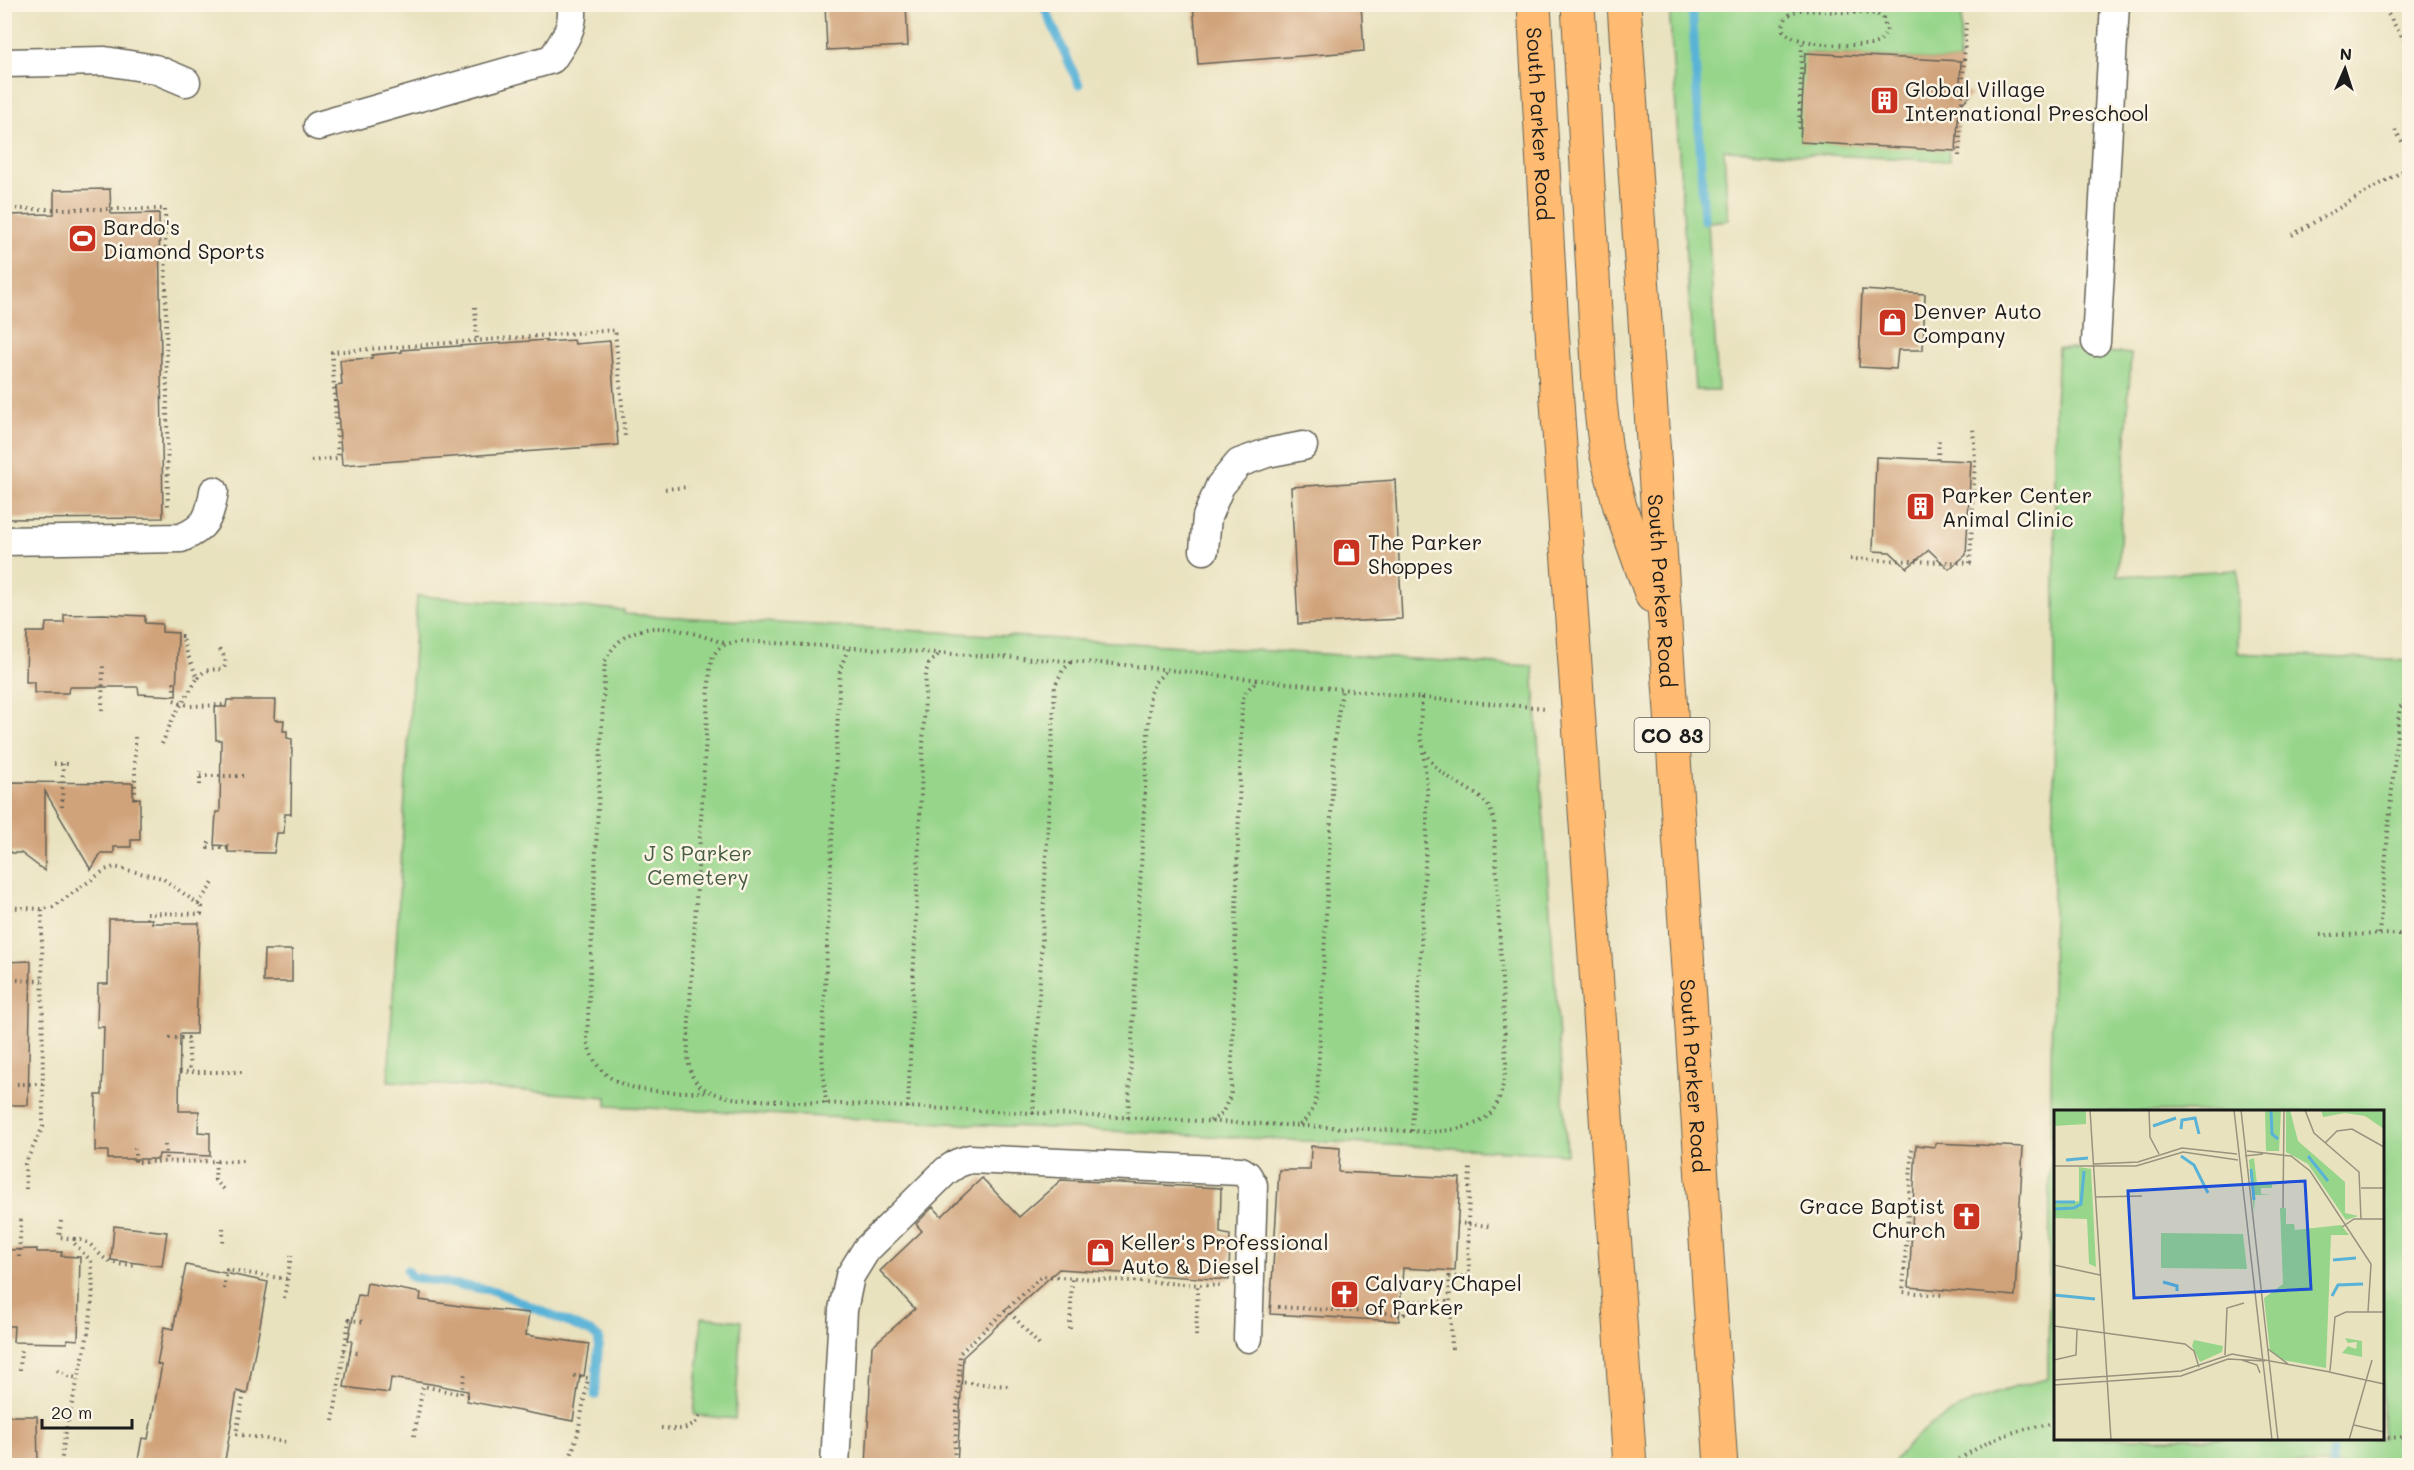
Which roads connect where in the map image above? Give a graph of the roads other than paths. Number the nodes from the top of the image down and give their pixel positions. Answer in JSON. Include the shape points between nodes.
{"nodes":[{"id":1,"x":571,"y":4,"type":"edge"},
{"id":2,"x":1534,"y":4,"type":"edge"},
{"id":3,"x":1578,"y":4,"type":"edge"},
{"id":4,"x":1624,"y":4,"type":"edge"},
{"id":5,"x":2115,"y":4,"type":"edge"},
{"id":6,"x":4,"y":63,"type":"edge"},
{"id":7,"x":186,"y":82,"type":"dead end"},
{"id":8,"x":318,"y":126,"type":"dead end"},
{"id":9,"x":2096,"y":342,"type":"dead end"},
{"id":10,"x":1304,"y":446,"type":"dead end"},
{"id":11,"x":214,"y":491,"type":"dead end"},
{"id":12,"x":4,"y":541,"type":"edge"},
{"id":13,"x":1204,"y":550,"type":"dead end"},
{"id":14,"x":1666,"y":634,"type":"junction"},
{"id":15,"x":1248,"y":1338,"type":"dead end"},
{"id":16,"x":835,"y":1466,"type":"edge"},
{"id":17,"x":1630,"y":1466,"type":"edge"},
{"id":18,"x":1720,"y":1466,"type":"edge"}],
"edges":[{"from":1,"to":8,"type":"street","via":[[570,28],[552,59]]},
{"from":2,"to":17,"type":"highway","name":"South Parker Road"},
{"from":3,"to":14,"type":"highway","via":[[1606,452],[1620,507]]},
{"from":4,"to":14,"type":"highway","name":"South Parker Road","number":"CO 83"},
{"from":5,"to":9,"type":"street"},
{"from":6,"to":7,"type":"street","via":[[105,61],[155,69]]},
{"from":10,"to":13,"type":"street","via":[[1239,463],[1220,486],[1211,507]]},
{"from":11,"to":12,"type":"street","via":[[211,512],[204,524],[181,538]]},
{"from":14,"to":18,"type":"highway","name":"South Parker Road","number":"CO 83"},
{"from":15,"to":16,"type":"street","via":[[1253,1185],[1241,1171],[970,1159],[946,1171],[866,1250],[850,1276],[843,1310]]}]}
